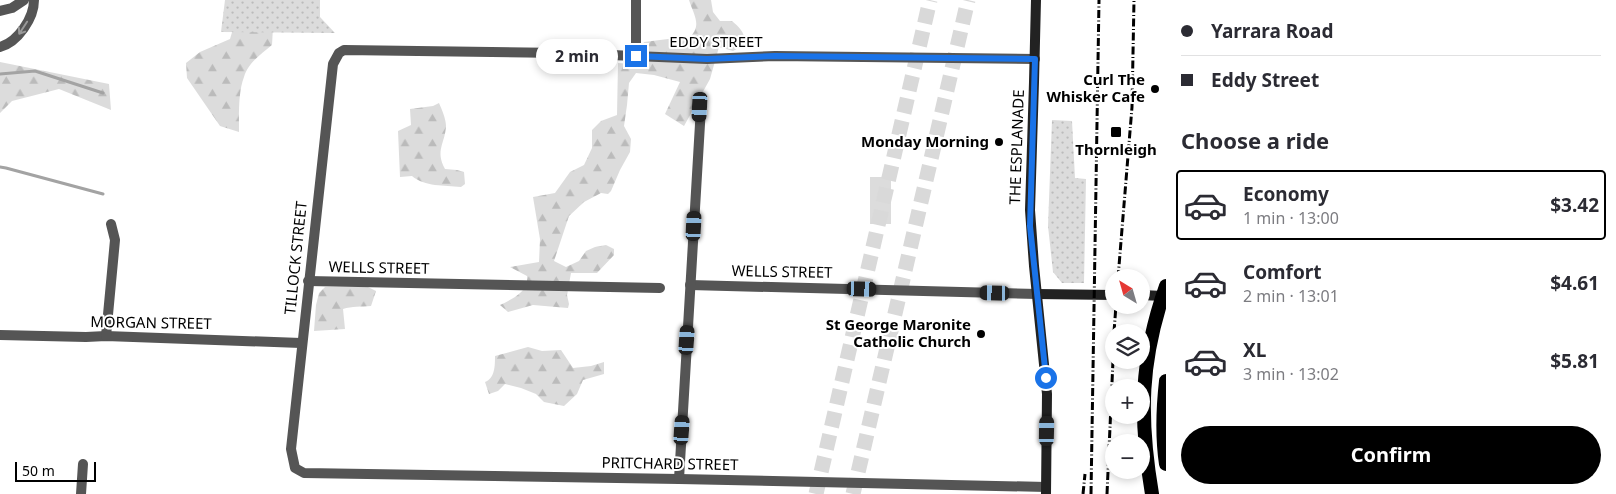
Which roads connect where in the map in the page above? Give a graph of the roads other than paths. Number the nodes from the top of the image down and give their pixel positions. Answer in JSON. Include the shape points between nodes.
{"nodes":[{"id":1,"x":24,"y":0,"type":"edge"},
{"id":2,"x":34,"y":0,"type":"edge"},
{"id":3,"x":636,"y":0,"type":"edge"},
{"id":4,"x":1036,"y":0,"type":"edge"},
{"id":5,"x":0,"y":11,"type":"edge"},
{"id":6,"x":0,"y":47,"type":"edge"},
{"id":7,"x":339,"y":53,"type":"joint"},
{"id":8,"x":636,"y":56,"type":"junction"},
{"id":9,"x":1035,"y":59,"type":"junction"},
{"id":10,"x":700,"y":107,"type":"dead end"},
{"id":11,"x":111,"y":224,"type":"dead end"},
{"id":12,"x":308,"y":281,"type":"junction"},
{"id":13,"x":690,"y":285,"type":"junction"},
{"id":14,"x":660,"y":288,"type":"dead end"},
{"id":15,"x":1165,"y":292,"type":"edge"},
{"id":16,"x":1036,"y":294,"type":"junction"},
{"id":17,"x":1150,"y":294,"type":"edge"},
{"id":18,"x":1105,"y":295,"type":"edge"},
{"id":19,"x":0,"y":335,"type":"edge"},
{"id":20,"x":106,"y":336,"type":"junction"},
{"id":21,"x":302,"y":343,"type":"junction"},
{"id":22,"x":1166,"y":381,"type":"edge"},
{"id":23,"x":83,"y":464,"type":"dead end"},
{"id":24,"x":1166,"y":464,"type":"edge"},
{"id":25,"x":295,"y":468,"type":"joint"},
{"id":26,"x":679,"y":479,"type":"junction"},
{"id":27,"x":1046,"y":491,"type":"edge"},
{"id":28,"x":81,"y":494,"type":"edge"},
{"id":29,"x":1152,"y":494,"type":"edge"}],
"edges":[{"from":1,"to":5,"type":"street"},
{"from":2,"to":6,"type":"street","one_way":true,"via":[[32,12],[17,37]]},
{"from":3,"to":8,"type":"street"},
{"from":4,"to":9,"type":"main road","name":"THE ESPLANADE"},
{"from":7,"to":8,"type":"street","name":"EDDY STREET","via":[[354,50]]},
{"from":7,"to":12,"type":"street","name":"TILLOCK STREET","via":[[333,64]]},
{"from":8,"to":9,"type":"street","name":"EDDY STREET"},
{"from":9,"to":16,"type":"main road","name":"THE ESPLANADE","via":[[1030,210]]},
{"from":10,"to":13,"type":"street"},
{"from":11,"to":20,"type":"street","via":[[115,240]]},
{"from":12,"to":14,"type":"street","name":"WELLS STREET"},
{"from":12,"to":21,"type":"street","name":"TILLOCK STREET"},
{"from":13,"to":16,"type":"street","name":"WELLS STREET"},
{"from":13,"to":26,"type":"street"},
{"from":15,"to":17,"type":"main road"},
{"from":15,"to":29,"type":"highway","via":[[1147,354],[1143,398],[1146,461]]},
{"from":16,"to":18,"type":"main road","name":"WELLS STREET"},
{"from":16,"to":27,"type":"main road","name":"THE ESPLANADE","via":[[1047,394]]},
{"from":19,"to":20,"type":"street","name":"MORGAN STREET"},
{"from":20,"to":21,"type":"street","name":"MORGAN STREET"},
{"from":21,"to":25,"type":"street","name":"TILLOCK STREET","via":[[291,449]]},
{"from":22,"to":24,"type":"highway","via":[[1163,425]]},
{"from":23,"to":28,"type":"street"},
{"from":25,"to":26,"type":"street","name":"PRITCHARD STREET","via":[[304,473]]},
{"from":26,"to":27,"type":"street","name":"PRITCHARD STREET"}]}
